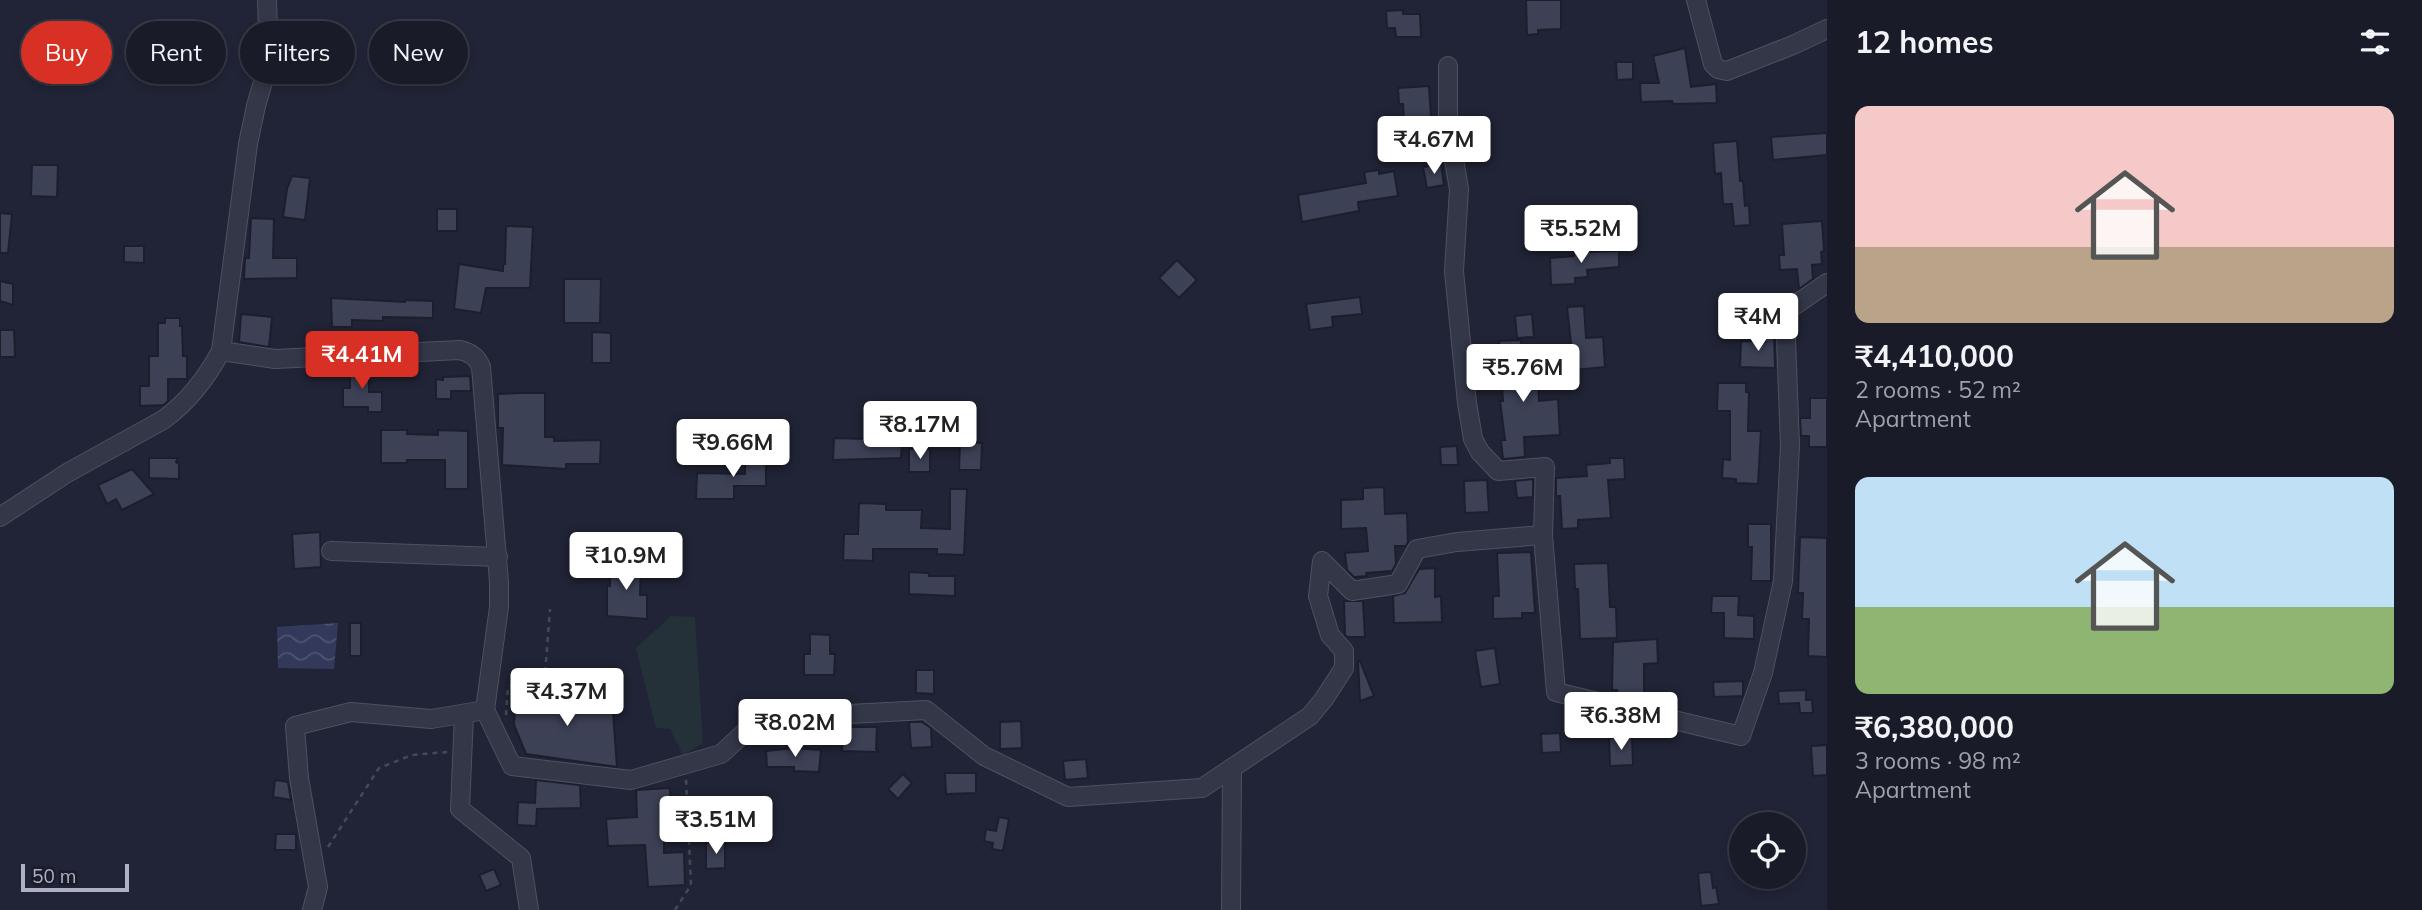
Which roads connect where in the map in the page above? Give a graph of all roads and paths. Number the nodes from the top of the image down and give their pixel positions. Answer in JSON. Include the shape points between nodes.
{"nodes":[{"id":1,"x":267,"y":0,"type":"edge"},
{"id":2,"x":1696,"y":0,"type":"edge"},
{"id":3,"x":1827,"y":29,"type":"edge"},
{"id":4,"x":1448,"y":66,"type":"dead end"},
{"id":5,"x":1827,"y":284,"type":"edge"},
{"id":6,"x":221,"y":351,"type":"junction"},
{"id":7,"x":0,"y":517,"type":"edge"},
{"id":8,"x":1543,"y":535,"type":"junction"},
{"id":9,"x":331,"y":551,"type":"dead end"},
{"id":10,"x":498,"y":557,"type":"junction"},
{"id":11,"x":485,"y":710,"type":"junction"},
{"id":12,"x":464,"y":713,"type":"junction"},
{"id":13,"x":685,"y":765,"type":"junction"},
{"id":14,"x":1232,"y":768,"type":"junction"},
{"id":15,"x":312,"y":910,"type":"edge"},
{"id":16,"x":529,"y":910,"type":"edge"},
{"id":17,"x":675,"y":910,"type":"edge"},
{"id":18,"x":1231,"y":910,"type":"edge"}],
"edges":[{"from":1,"to":6,"type":"street","via":[[269,61],[248,144]]},
{"from":2,"to":3,"type":"street","via":[[1713,64],[1727,71]]},
{"from":4,"to":8,"type":"street","via":[[1448,125],[1459,189],[1454,271],[1473,439],[1499,471],[1545,467]]},
{"from":5,"to":8,"type":"street","via":[[1785,312],[1790,446],[1783,581],[1763,673],[1741,736],[1556,692]]},
{"from":6,"to":7,"type":"street","via":[[208,375],[163,421],[67,473]]},
{"from":6,"to":10,"type":"street","via":[[275,359],[469,352],[478,359],[483,376]]},
{"from":8,"to":14,"type":"street","via":[[1417,549],[1398,584],[1352,591],[1322,561],[1318,596],[1330,635],[1344,651],[1344,668],[1310,716]]},
{"from":9,"to":10,"type":"street"},
{"from":10,"to":11,"type":"street","via":[[499,607]]},
{"from":11,"to":12,"type":"street"},
{"from":11,"to":13,"type":"street","via":[[512,766],[631,780]]},
{"from":12,"to":15,"type":"street","via":[[431,719],[351,712],[295,726],[318,887]]},
{"from":12,"to":16,"type":"street","via":[[460,809],[521,858]]},
{"from":13,"to":14,"type":"street","via":[[721,754],[745,732],[809,730],[849,714],[926,710],[984,756],[1068,797],[1202,788]]},
{"from":13,"to":17,"type":"path","via":[[691,885]]},
{"from":14,"to":18,"type":"street"}]}
